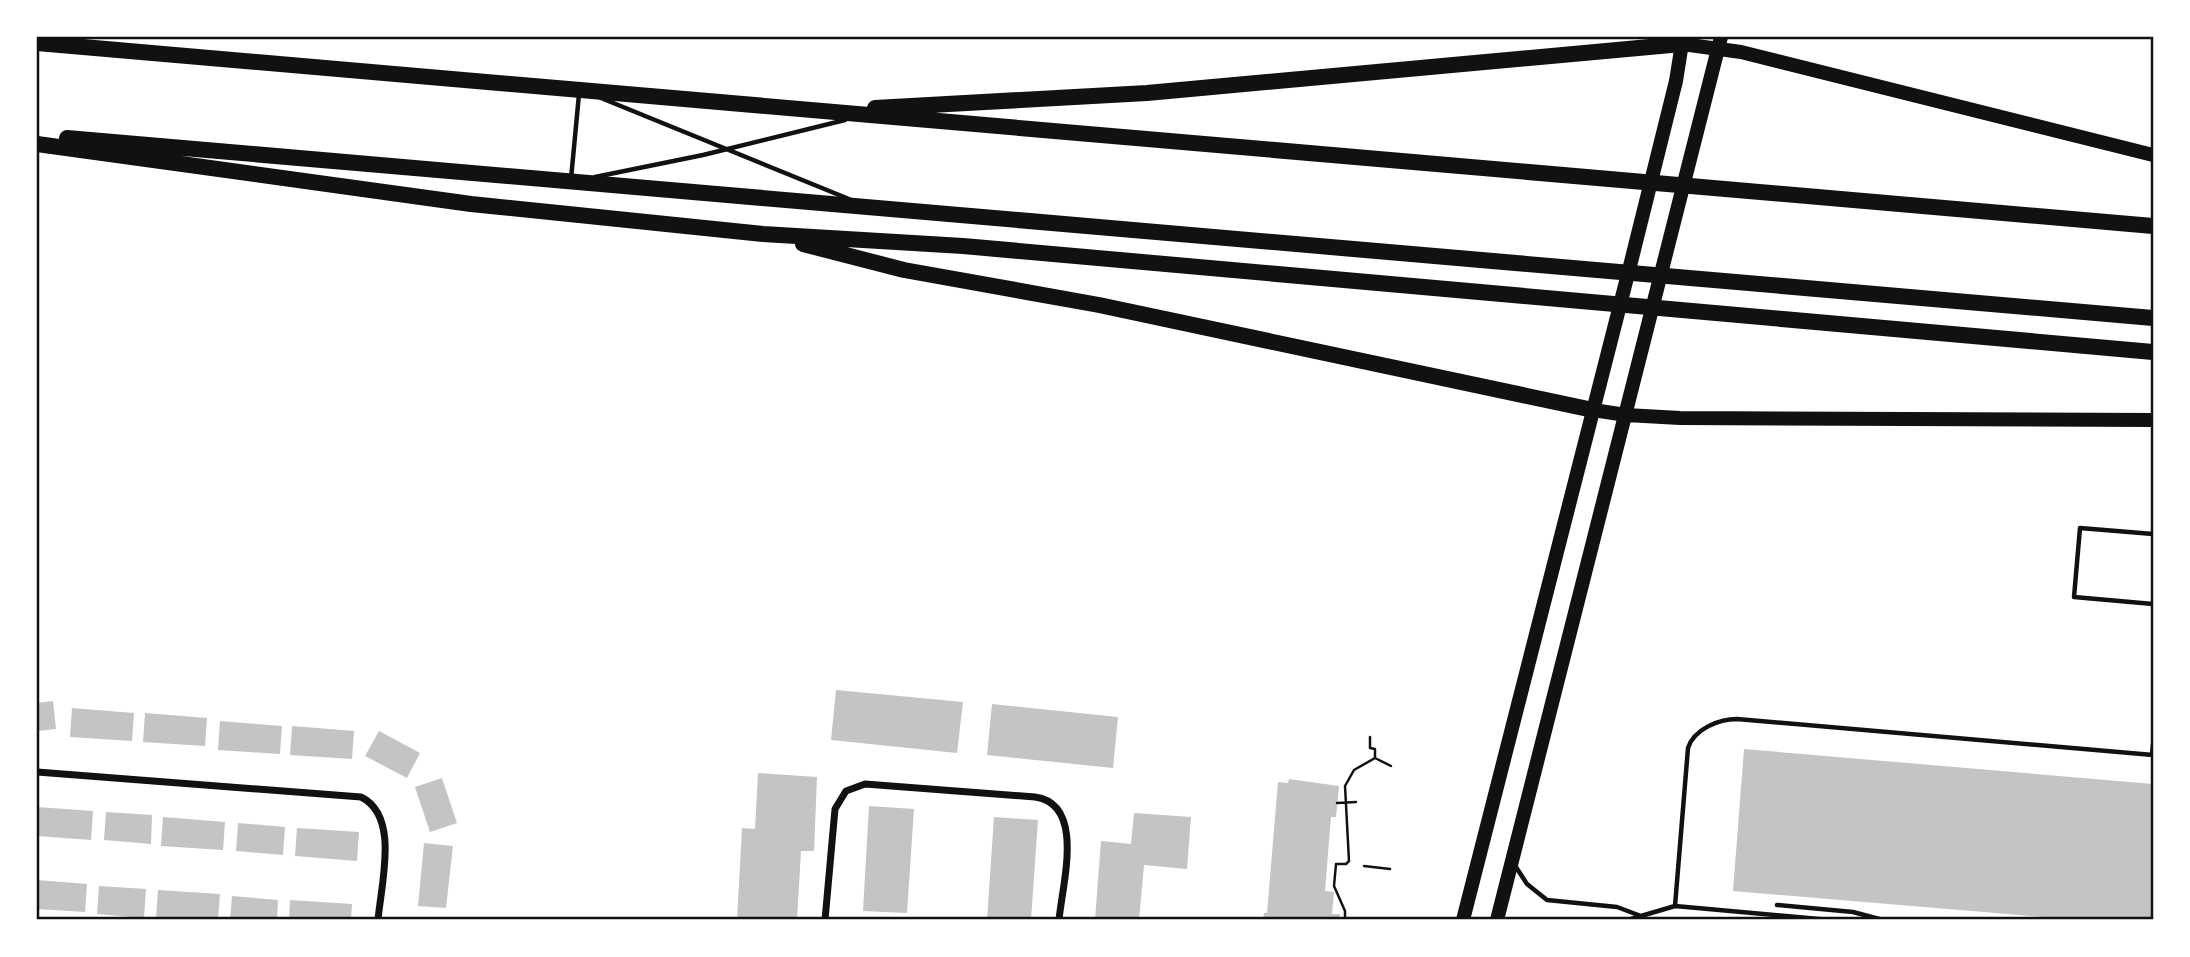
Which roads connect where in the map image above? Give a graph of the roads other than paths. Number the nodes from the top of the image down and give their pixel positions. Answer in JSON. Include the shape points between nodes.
{"nodes":[{"id":1,"x":1683,"y":40,"type":"edge"},
{"id":2,"x":1720,"y":42,"type":"edge"},
{"id":3,"x":37,"y":43,"type":"edge"},
{"id":4,"x":579,"y":90,"type":"junction"},
{"id":5,"x":902,"y":106,"type":"junction"},
{"id":6,"x":814,"y":111,"type":"junction"},
{"id":7,"x":865,"y":115,"type":"junction"},
{"id":8,"x":37,"y":135,"type":"edge"},
{"id":9,"x":37,"y":144,"type":"edge"},
{"id":10,"x":728,"y":149,"type":"junction"},
{"id":11,"x":2153,"y":155,"type":"edge"},
{"id":12,"x":571,"y":181,"type":"junction"},
{"id":13,"x":869,"y":207,"type":"junction"},
{"id":14,"x":2153,"y":226,"type":"edge"},
{"id":15,"x":763,"y":234,"type":"junction"},
{"id":16,"x":2153,"y":318,"type":"edge"},
{"id":17,"x":2153,"y":352,"type":"edge"},
{"id":18,"x":1593,"y":410,"type":"junction"},
{"id":19,"x":1626,"y":415,"type":"junction"},
{"id":20,"x":2153,"y":420,"type":"edge"},
{"id":21,"x":2153,"y":534,"type":"edge"},
{"id":22,"x":2153,"y":604,"type":"edge"},
{"id":23,"x":2153,"y":744,"type":"edge"},
{"id":24,"x":2153,"y":755,"type":"edge"},
{"id":25,"x":37,"y":772,"type":"edge"},
{"id":26,"x":1512,"y":860,"type":"junction"},
{"id":27,"x":1777,"y":905,"type":"dead end"},
{"id":28,"x":1675,"y":906,"type":"junction"},
{"id":29,"x":1641,"y":916,"type":"junction"},
{"id":30,"x":378,"y":920,"type":"edge"},
{"id":31,"x":825,"y":920,"type":"edge"},
{"id":32,"x":1059,"y":920,"type":"edge"},
{"id":33,"x":1463,"y":920,"type":"edge"},
{"id":34,"x":1497,"y":920,"type":"edge"},
{"id":35,"x":1628,"y":920,"type":"edge"},
{"id":36,"x":1829,"y":920,"type":"edge"},
{"id":37,"x":1883,"y":920,"type":"edge"}],
"edges":[{"from":1,"to":2,"type":"main road"},
{"from":1,"to":5,"type":"highway","via":[[1158,93]]},
{"from":1,"to":18,"type":"main road"},
{"from":2,"to":11,"type":"main road"},
{"from":2,"to":19,"type":"main road"},
{"from":3,"to":4,"type":"highway"},
{"from":4,"to":6,"type":"highway"},
{"from":4,"to":10,"type":"lane"},
{"from":4,"to":12,"type":"lane"},
{"from":5,"to":6,"type":"highway"},
{"from":5,"to":7,"type":"lane"},
{"from":6,"to":7,"type":"highway"},
{"from":7,"to":10,"type":"lane"},
{"from":7,"to":14,"type":"highway"},
{"from":8,"to":12,"type":"highway"},
{"from":9,"to":15,"type":"highway","via":[[471,204]]},
{"from":10,"to":12,"type":"lane"},
{"from":10,"to":13,"type":"lane"},
{"from":12,"to":13,"type":"highway"},
{"from":13,"to":16,"type":"highway"},
{"from":15,"to":17,"type":"highway","via":[[963,246]]},
{"from":15,"to":18,"type":"highway","via":[[904,270],[1099,305]]},
{"from":18,"to":19,"type":"main road"},
{"from":18,"to":33,"type":"main road"},
{"from":19,"to":20,"type":"main road"},
{"from":19,"to":26,"type":"main road"},
{"from":21,"to":22,"type":"lane","via":[[2080,528],[2074,597]]},
{"from":23,"to":24,"type":"lane"},
{"from":24,"to":28,"type":"lane","via":[[1737,719],[1719,722],[1697,734],[1688,748]]},
{"from":25,"to":30,"type":"street","via":[[360,797],[371,803],[384,823]]},
{"from":26,"to":29,"type":"lane","via":[[1527,884],[1547,900],[1618,907]]},
{"from":26,"to":34,"type":"main road"},
{"from":27,"to":37,"type":"lane","via":[[1853,912]]},
{"from":28,"to":29,"type":"lane"},
{"from":28,"to":36,"type":"lane"},
{"from":29,"to":35,"type":"lane"},
{"from":31,"to":32,"type":"street","via":[[835,809],[850,788],[870,784],[1051,802],[1062,814],[1067,830]]}]}
